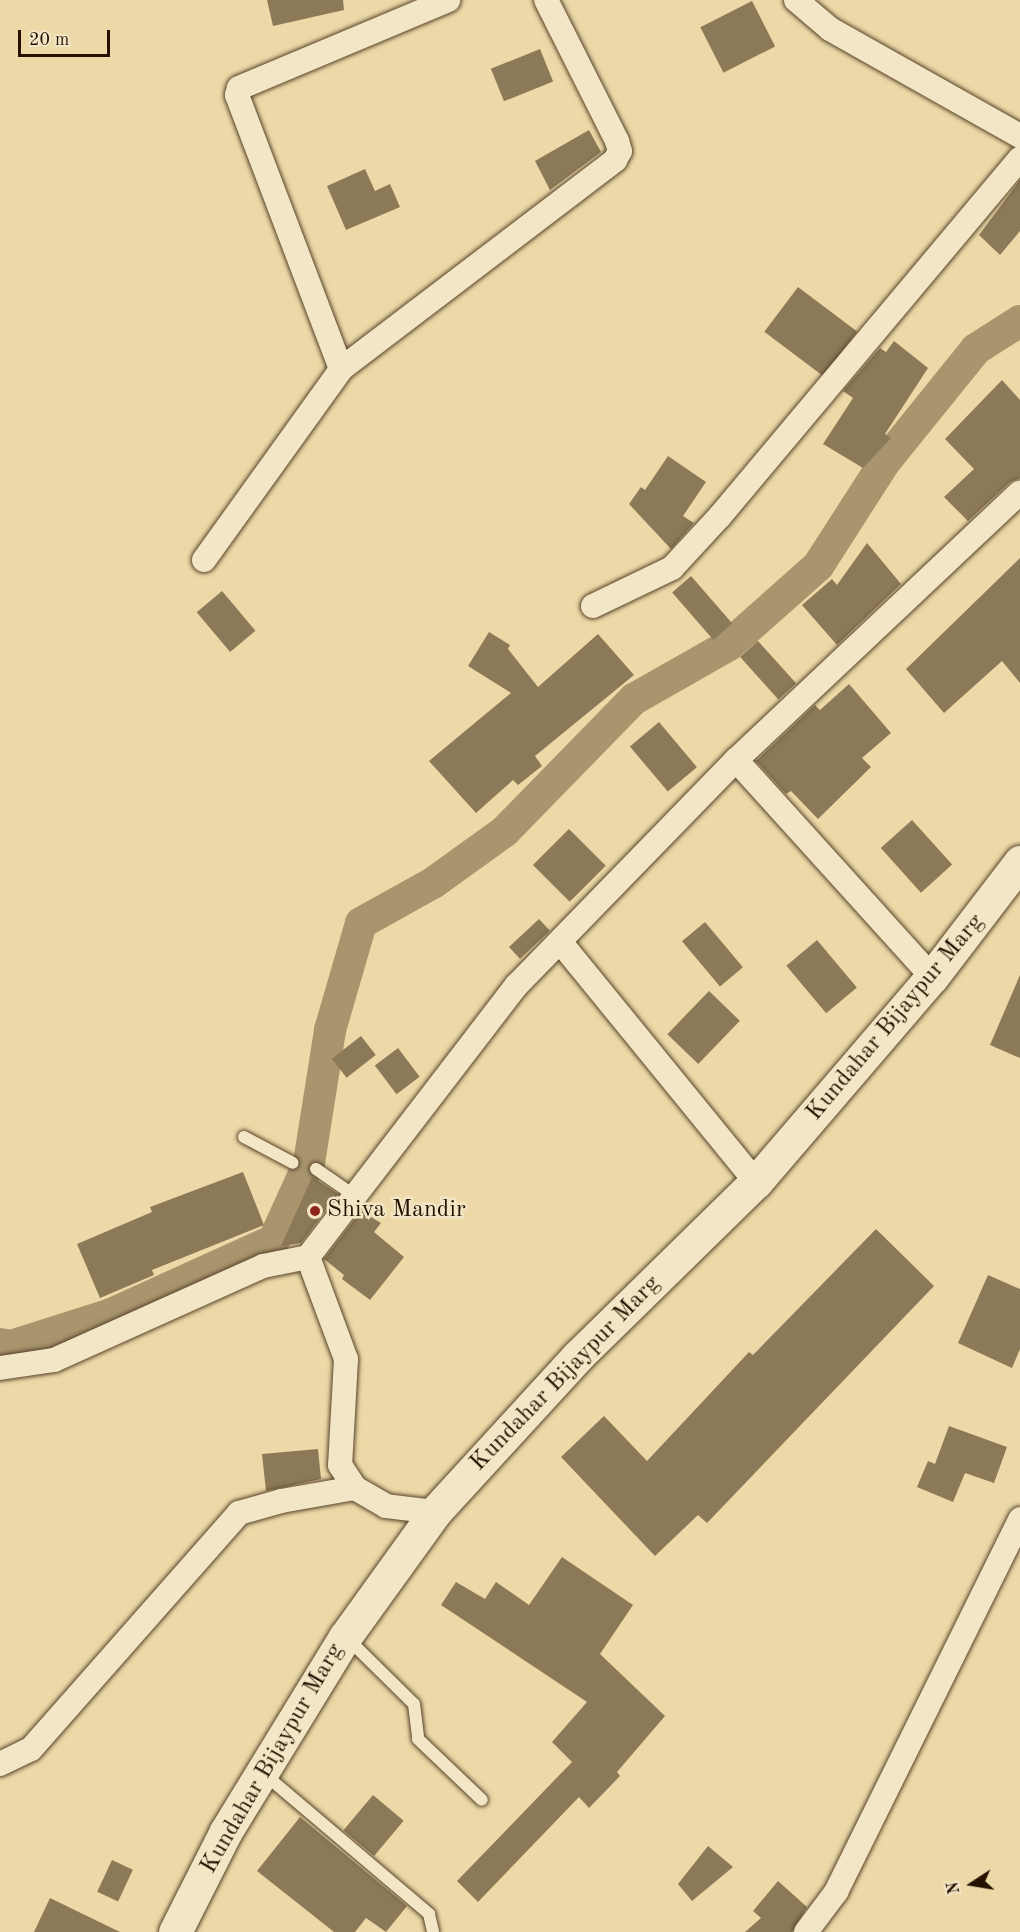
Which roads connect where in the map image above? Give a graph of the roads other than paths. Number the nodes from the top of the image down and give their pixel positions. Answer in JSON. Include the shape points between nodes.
{"nodes":[{"id":1,"x":546,"y":0,"type":"edge"},
{"id":2,"x":796,"y":0,"type":"edge"},
{"id":3,"x":439,"y":2,"type":"edge"},
{"id":4,"x":1020,"y":136,"type":"edge"},
{"id":5,"x":1020,"y":158,"type":"edge"},
{"id":6,"x":341,"y":369,"type":"junction"},
{"id":7,"x":1020,"y":492,"type":"edge"},
{"id":8,"x":204,"y":560,"type":"dead end"},
{"id":9,"x":593,"y":606,"type":"dead end"},
{"id":10,"x":736,"y":760,"type":"junction"},
{"id":11,"x":1020,"y":862,"type":"edge"},
{"id":12,"x":561,"y":943,"type":"junction"},
{"id":13,"x":932,"y":977,"type":"junction"},
{"id":14,"x":244,"y":1137,"type":"dead end"},
{"id":15,"x":293,"y":1163,"type":"dead end"},
{"id":16,"x":316,"y":1169,"type":"dead end"},
{"id":17,"x":756,"y":1182,"type":"junction"},
{"id":18,"x":355,"y":1196,"type":"junction"},
{"id":19,"x":309,"y":1257,"type":"junction"},
{"id":20,"x":0,"y":1368,"type":"edge"},
{"id":21,"x":355,"y":1488,"type":"junction"},
{"id":22,"x":435,"y":1512,"type":"junction"},
{"id":23,"x":1020,"y":1519,"type":"edge"},
{"id":24,"x":345,"y":1636,"type":"junction"},
{"id":25,"x":0,"y":1764,"type":"edge"},
{"id":26,"x":262,"y":1773,"type":"junction"},
{"id":27,"x":482,"y":1800,"type":"dead end"},
{"id":28,"x":175,"y":1932,"type":"edge"},
{"id":29,"x":434,"y":1932,"type":"edge"},
{"id":30,"x":806,"y":1932,"type":"edge"}],
"edges":[{"from":1,"to":6,"type":"street","via":[[620,151],[615,159]]},
{"from":2,"to":4,"type":"street","via":[[830,29]]},
{"from":3,"to":6,"type":"street","via":[[239,88],[237,95]]},
{"from":5,"to":9,"type":"street","via":[[672,568]]},
{"from":6,"to":8,"type":"street"},
{"from":7,"to":10,"type":"street"},
{"from":10,"to":12,"type":"street"},
{"from":10,"to":13,"type":"street"},
{"from":11,"to":13,"type":"main road","name":"Kundahar Bijaypur Marg"},
{"from":12,"to":17,"type":"street"},
{"from":12,"to":18,"type":"street","via":[[517,985]]},
{"from":13,"to":17,"type":"main road","name":"Kundahar Bijaypur Marg"},
{"from":14,"to":15,"type":"lane"},
{"from":16,"to":18,"type":"lane"},
{"from":17,"to":22,"type":"main road","name":"Kundahar Bijaypur Marg","via":[[577,1357]]},
{"from":18,"to":19,"type":"street"},
{"from":19,"to":20,"type":"street","via":[[263,1266],[54,1360]]},
{"from":19,"to":21,"type":"street","via":[[346,1359],[340,1465]]},
{"from":21,"to":22,"type":"street","via":[[386,1506]]},
{"from":21,"to":25,"type":"street","via":[[239,1513],[31,1749]]},
{"from":22,"to":24,"type":"main road","name":"Kundahar Bijaypur Marg"},
{"from":23,"to":30,"type":"street","via":[[836,1892]]},
{"from":24,"to":26,"type":"main road","name":"Kundahar Bijaypur Marg"},
{"from":24,"to":27,"type":"lane","via":[[414,1704],[418,1739]]},
{"from":26,"to":28,"type":"main road","name":"Kundahar Bijaypur Marg","via":[[226,1831]]},
{"from":26,"to":29,"type":"lane","via":[[429,1914]]}]}
